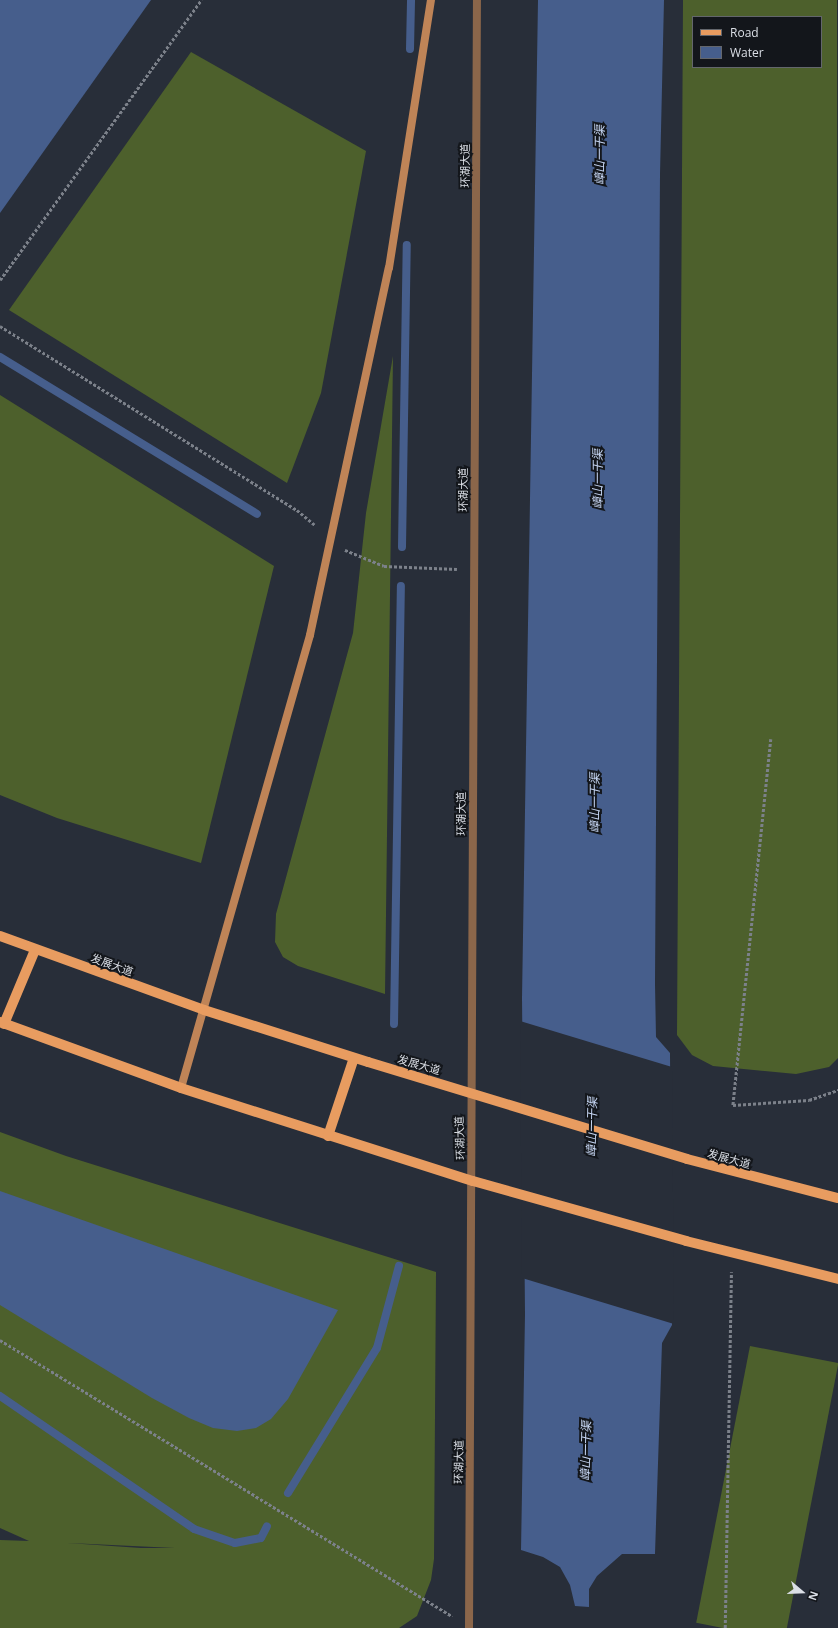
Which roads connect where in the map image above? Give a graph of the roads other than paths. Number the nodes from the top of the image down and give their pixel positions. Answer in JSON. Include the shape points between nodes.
{"nodes":[{"id":1,"x":431,"y":0,"type":"edge"},
{"id":2,"x":477,"y":0,"type":"edge"},
{"id":3,"x":0,"y":936,"type":"edge"},
{"id":4,"x":35,"y":950,"type":"junction"},
{"id":5,"x":204,"y":1010,"type":"junction"},
{"id":6,"x":2,"y":1023,"type":"edge"},
{"id":7,"x":354,"y":1058,"type":"junction"},
{"id":8,"x":181,"y":1088,"type":"junction"},
{"id":9,"x":470,"y":1092,"type":"junction"},
{"id":10,"x":328,"y":1136,"type":"junction"},
{"id":11,"x":473,"y":1181,"type":"junction"},
{"id":12,"x":838,"y":1198,"type":"edge"},
{"id":13,"x":838,"y":1280,"type":"edge"},
{"id":14,"x":469,"y":1627,"type":"edge"}],
"edges":[{"from":1,"to":5,"type":"main road","via":[[389,268],[310,635]]},
{"from":2,"to":9,"type":"street","name":"环湖大道"},
{"from":3,"to":4,"type":"main road","name":"发展大道"},
{"from":4,"to":5,"type":"main road","name":"发展大道"},
{"from":4,"to":6,"type":"main road"},
{"from":5,"to":7,"type":"main road","name":"发展大道"},
{"from":5,"to":8,"type":"main road"},
{"from":6,"to":8,"type":"main road"},
{"from":7,"to":9,"type":"main road","name":"发展大道"},
{"from":7,"to":10,"type":"main road"},
{"from":8,"to":10,"type":"main road"},
{"from":9,"to":11,"type":"street","name":"环湖大道"},
{"from":9,"to":12,"type":"main road","name":"发展大道","via":[[687,1159]]},
{"from":10,"to":11,"type":"main road"},
{"from":11,"to":13,"type":"main road","via":[[686,1241]]},
{"from":11,"to":14,"type":"street","name":"环湖大道"}]}
